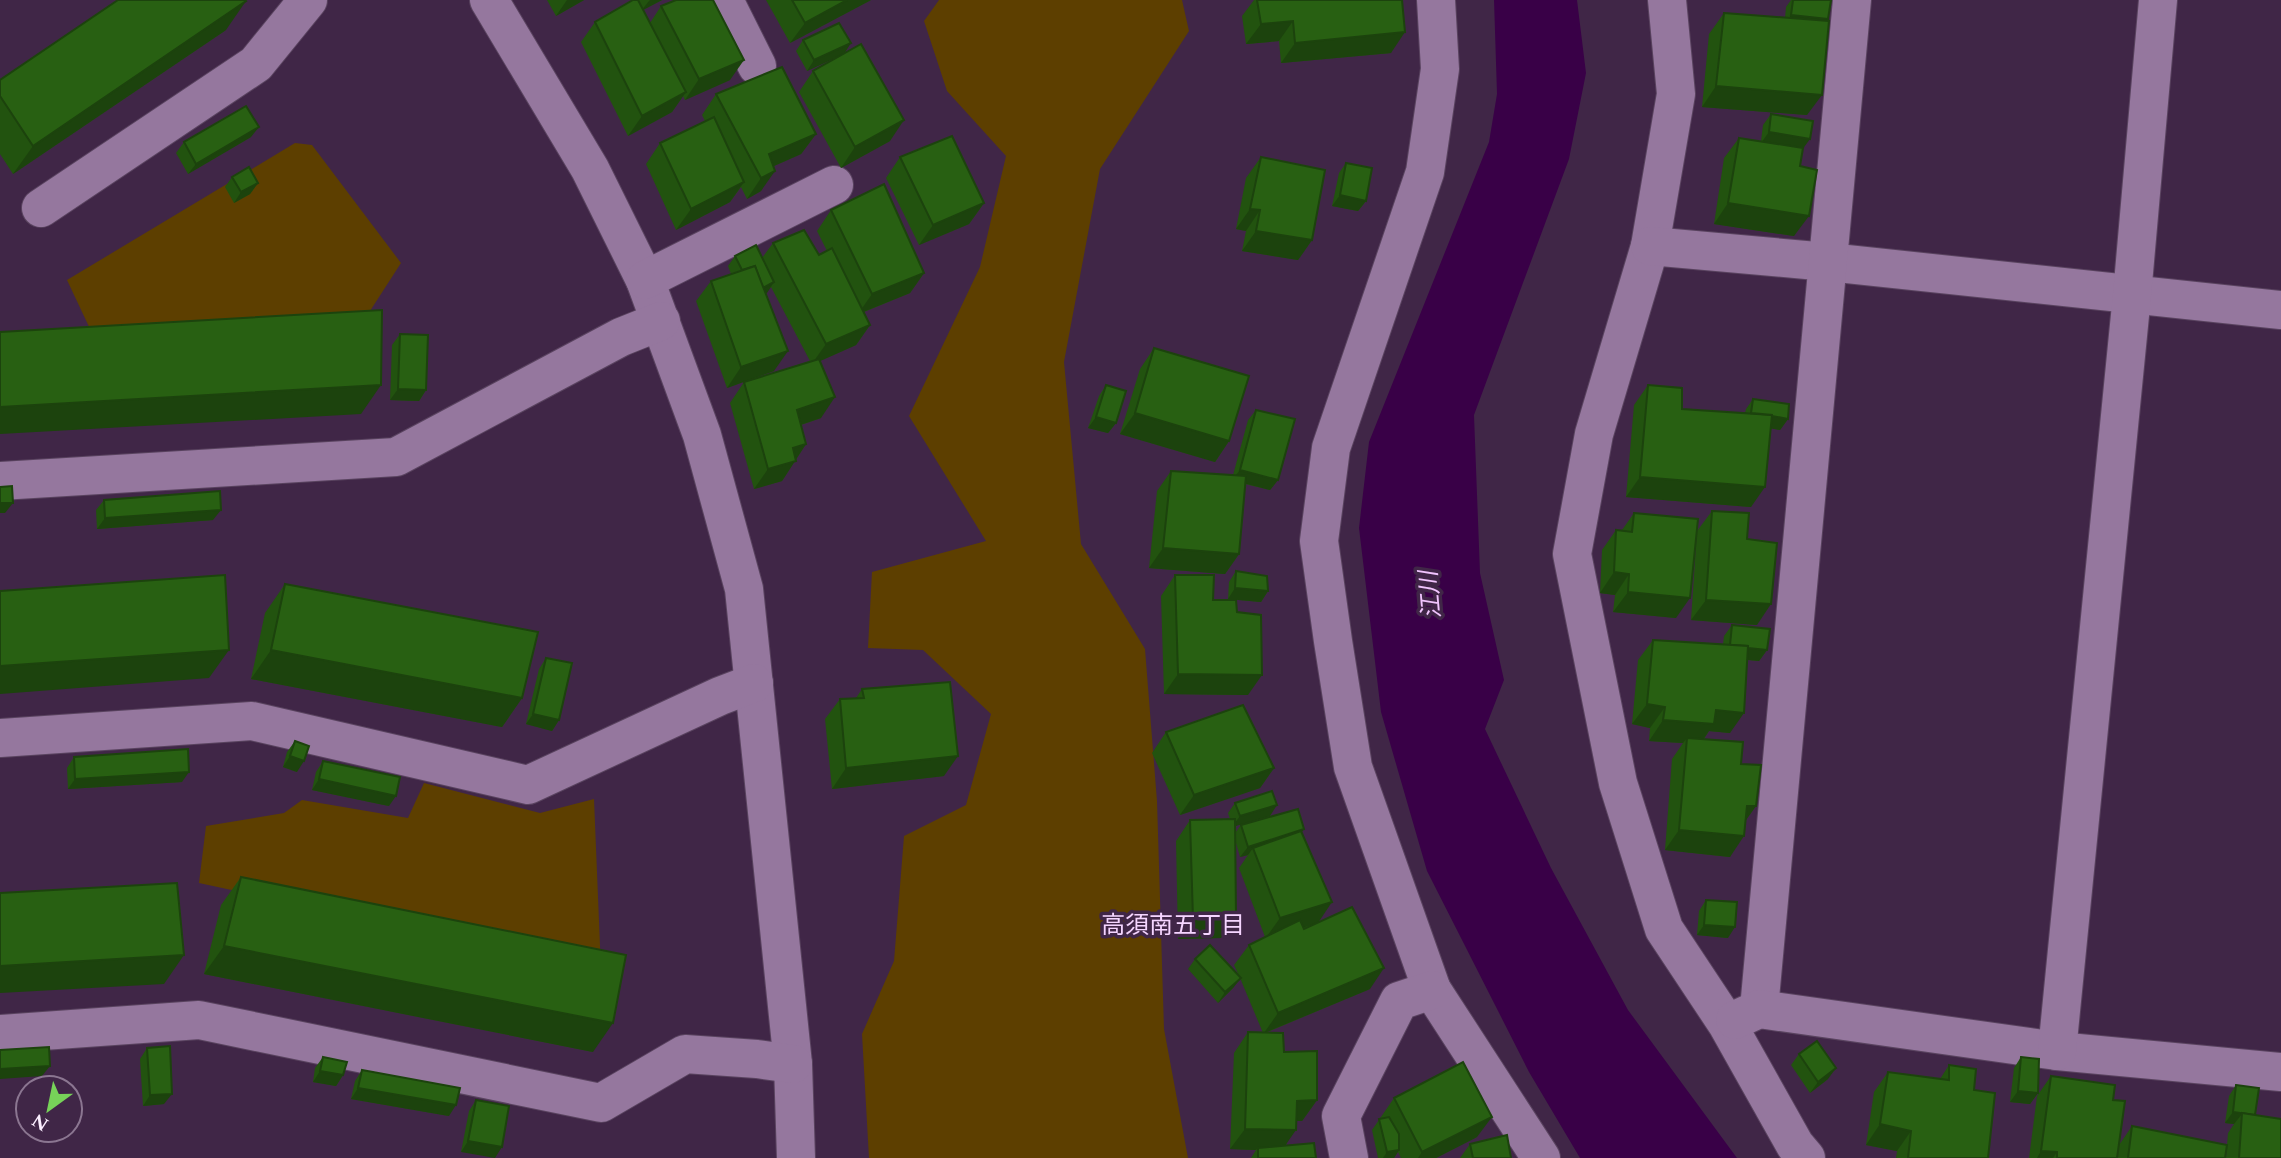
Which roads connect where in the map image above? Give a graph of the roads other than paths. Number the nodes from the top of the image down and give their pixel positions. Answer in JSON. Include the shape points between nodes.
{"nodes":[{"id":1,"x":308,"y":0,"type":"edge"},
{"id":2,"x":489,"y":0,"type":"edge"},
{"id":3,"x":724,"y":0,"type":"edge"},
{"id":4,"x":1436,"y":0,"type":"edge"},
{"id":5,"x":1667,"y":0,"type":"edge"},
{"id":6,"x":1852,"y":0,"type":"edge"},
{"id":7,"x":2158,"y":0,"type":"edge"},
{"id":8,"x":757,"y":66,"type":"dead end"},
{"id":9,"x":834,"y":185,"type":"dead end"},
{"id":10,"x":41,"y":208,"type":"dead end"},
{"id":11,"x":1650,"y":246,"type":"junction"},
{"id":12,"x":1828,"y":262,"type":"junction"},
{"id":13,"x":645,"y":280,"type":"junction"},
{"id":14,"x":2132,"y":295,"type":"junction"},
{"id":15,"x":2281,"y":310,"type":"edge"},
{"id":16,"x":661,"y":321,"type":"junction"},
{"id":17,"x":0,"y":481,"type":"edge"},
{"id":18,"x":754,"y":683,"type":"junction"},
{"id":19,"x":0,"y":738,"type":"edge"},
{"id":20,"x":1432,"y":990,"type":"junction"},
{"id":21,"x":1743,"y":1017,"type":"junction"},
{"id":22,"x":0,"y":1034,"type":"edge"},
{"id":23,"x":2057,"y":1051,"type":"junction"},
{"id":24,"x":793,"y":1064,"type":"junction"},
{"id":25,"x":2281,"y":1072,"type":"edge"},
{"id":26,"x":796,"y":1158,"type":"edge"},
{"id":27,"x":1349,"y":1158,"type":"edge"},
{"id":28,"x":1541,"y":1158,"type":"edge"},
{"id":29,"x":1806,"y":1158,"type":"edge"}],
"edges":[{"from":1,"to":10,"type":"street","via":[[256,64]]},
{"from":2,"to":13,"type":"street","via":[[590,169]]},
{"from":3,"to":8,"type":"street"},
{"from":4,"to":20,"type":"street","via":[[1440,69],[1425,172],[1331,448],[1320,541],[1353,767]]},
{"from":5,"to":11,"type":"street","via":[[1676,94]]},
{"from":6,"to":12,"type":"street"},
{"from":7,"to":14,"type":"street"},
{"from":9,"to":13,"type":"street"},
{"from":11,"to":12,"type":"street"},
{"from":11,"to":21,"type":"street","via":[[1594,434],[1572,554],[1618,783],[1664,929]]},
{"from":12,"to":14,"type":"street"},
{"from":12,"to":21,"type":"street"},
{"from":13,"to":16,"type":"street"},
{"from":14,"to":15,"type":"street"},
{"from":14,"to":23,"type":"street"},
{"from":16,"to":17,"type":"street","via":[[621,337],[396,457]]},
{"from":16,"to":18,"type":"street","via":[[702,435],[744,589]]},
{"from":18,"to":19,"type":"street","via":[[528,785],[251,721]]},
{"from":18,"to":24,"type":"street"},
{"from":20,"to":27,"type":"street","via":[[1399,1002],[1341,1116]]},
{"from":20,"to":28,"type":"street"},
{"from":21,"to":23,"type":"street"},
{"from":21,"to":29,"type":"street","via":[[1795,1145]]},
{"from":22,"to":24,"type":"street","via":[[199,1020],[601,1103],[685,1054]]},
{"from":23,"to":25,"type":"street"},
{"from":24,"to":26,"type":"street"}]}
